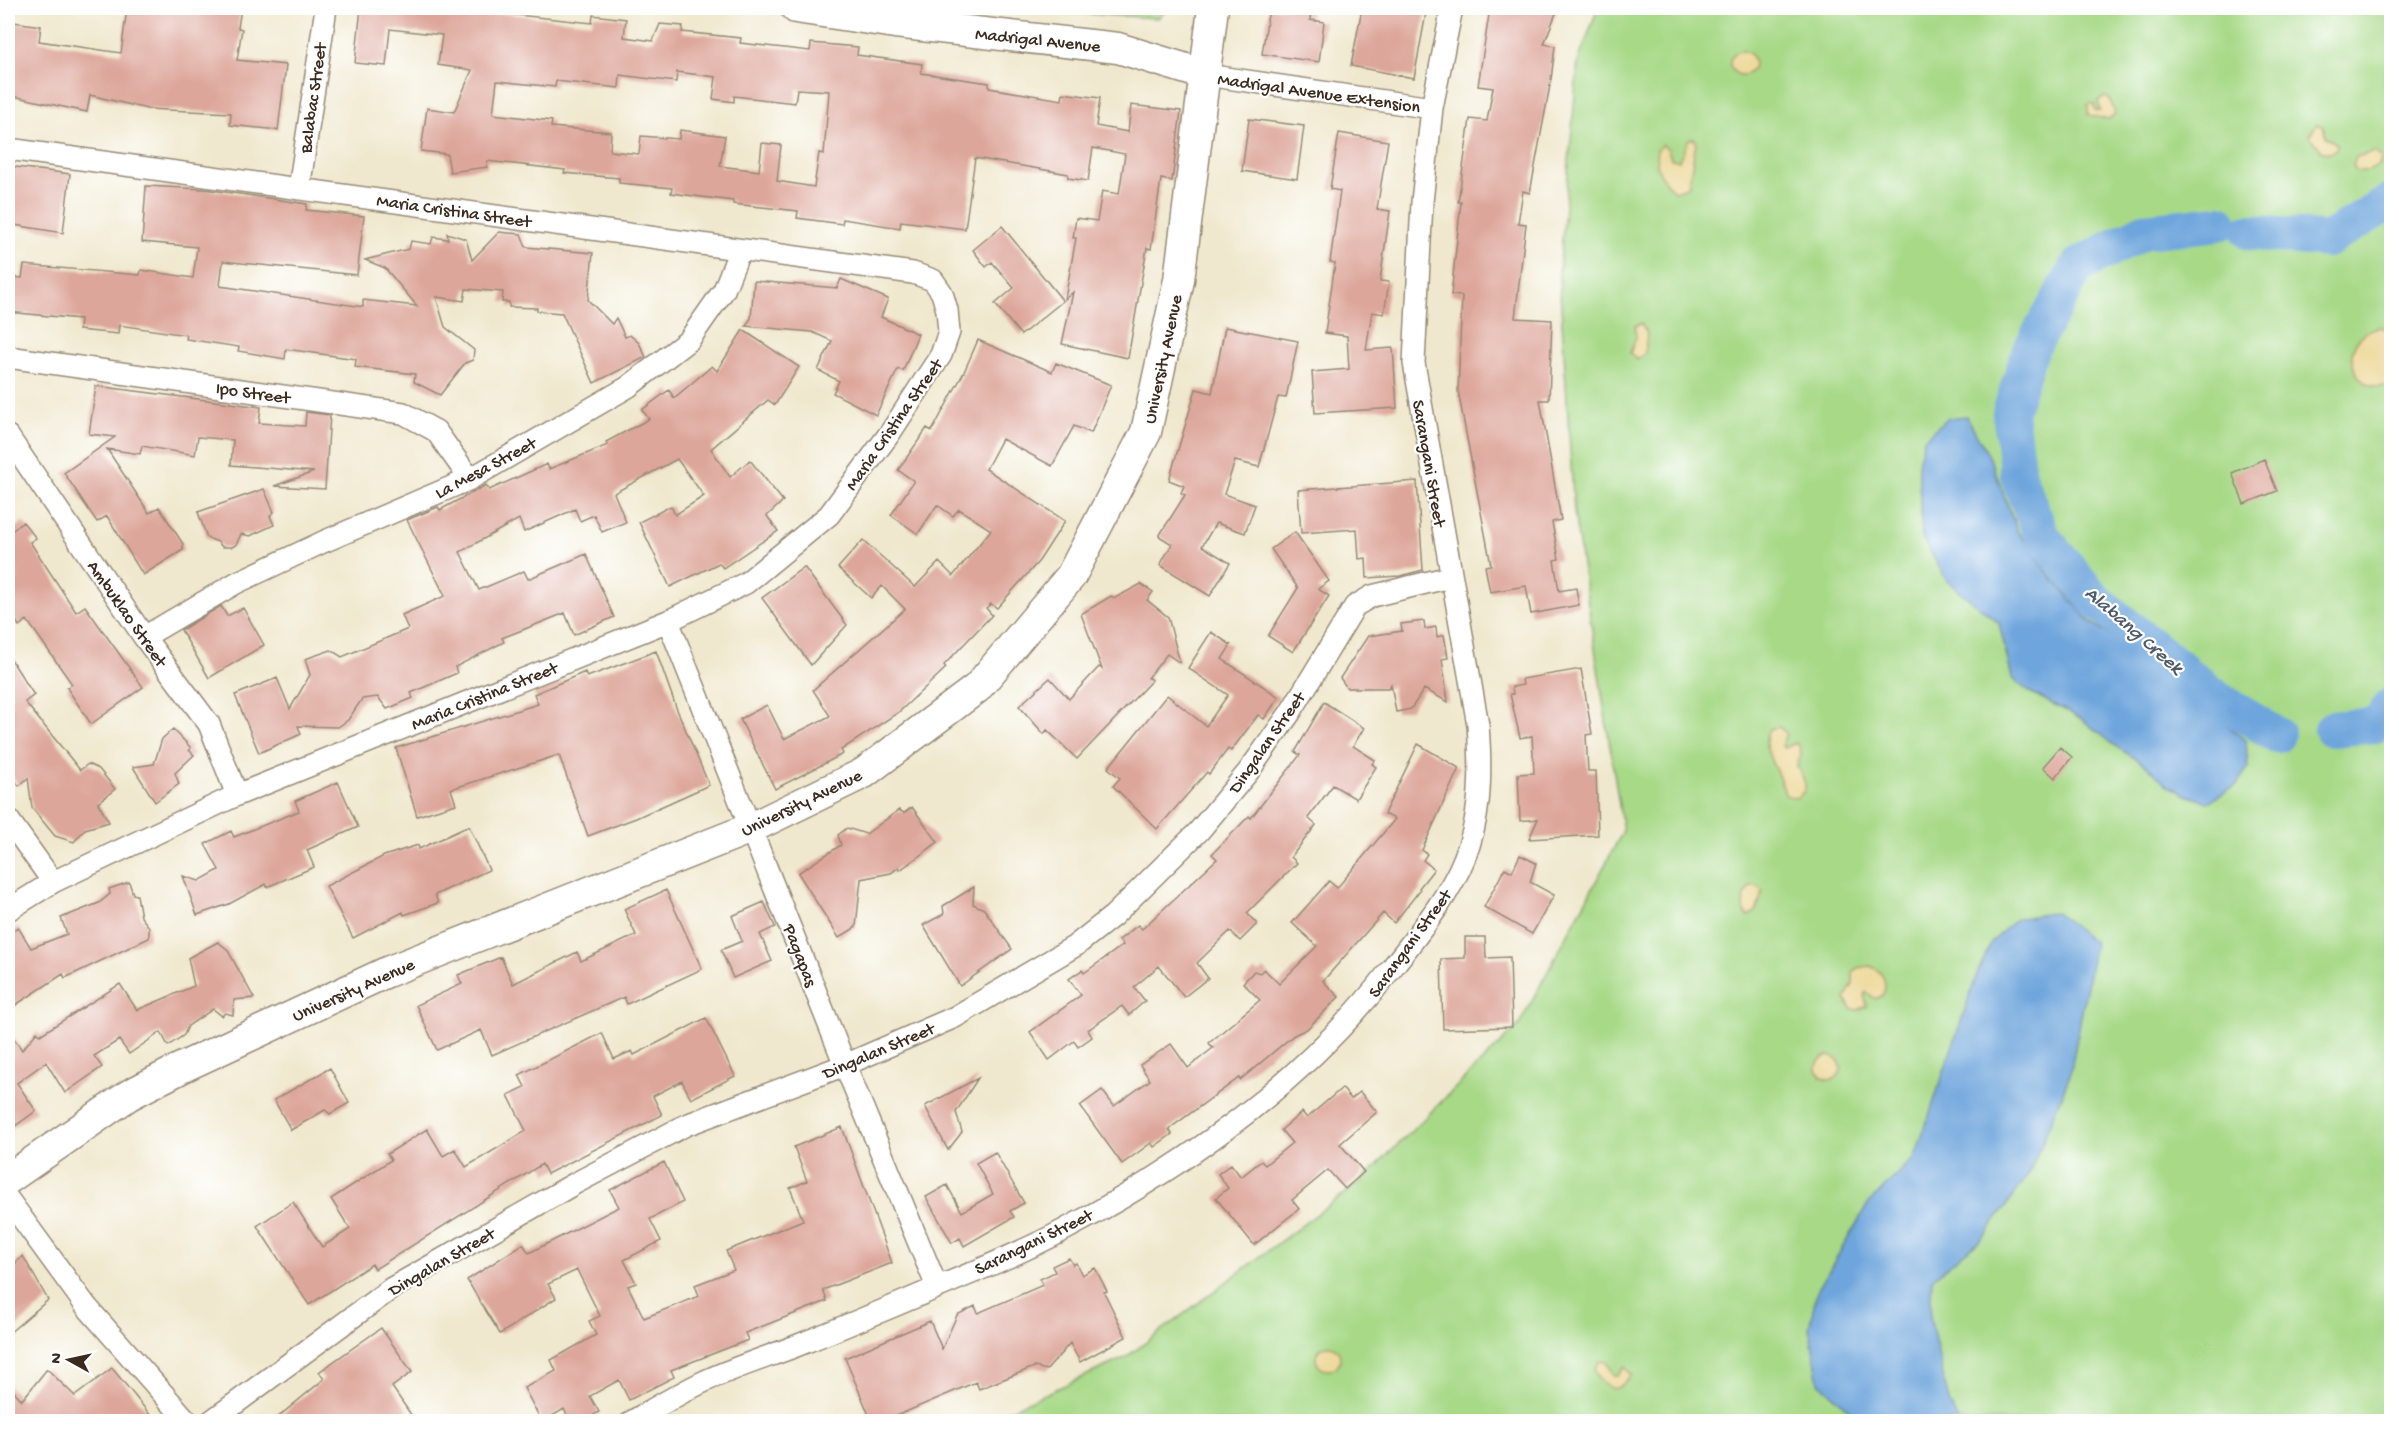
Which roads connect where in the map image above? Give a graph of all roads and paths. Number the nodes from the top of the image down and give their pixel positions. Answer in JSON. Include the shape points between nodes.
{"nodes":[{"id":1,"x":326,"y":8,"type":"edge"},
{"id":2,"x":796,"y":8,"type":"edge"},
{"id":3,"x":1213,"y":8,"type":"edge"},
{"id":4,"x":1452,"y":8,"type":"edge"},
{"id":5,"x":1206,"y":75,"type":"junction"},
{"id":6,"x":1432,"y":108,"type":"junction"},
{"id":7,"x":8,"y":149,"type":"edge"},
{"id":8,"x":299,"y":189,"type":"junction"},
{"id":9,"x":741,"y":250,"type":"junction"},
{"id":10,"x":8,"y":357,"type":"edge"},
{"id":11,"x":8,"y":436,"type":"edge"},
{"id":12,"x":470,"y":479,"type":"junction"},
{"id":13,"x":1450,"y":577,"type":"junction"},
{"id":14,"x":668,"y":621,"type":"junction"},
{"id":15,"x":144,"y":637,"type":"junction"},
{"id":16,"x":237,"y":795,"type":"junction"},
{"id":17,"x":8,"y":819,"type":"edge"},
{"id":18,"x":751,"y":828,"type":"junction"},
{"id":19,"x":53,"y":882,"type":"junction"},
{"id":20,"x":8,"y":910,"type":"edge"},
{"id":21,"x":845,"y":1065,"type":"junction"},
{"id":22,"x":8,"y":1179,"type":"edge"},
{"id":23,"x":8,"y":1198,"type":"edge"},
{"id":24,"x":937,"y":1287,"type":"junction"},
{"id":25,"x":188,"y":1422,"type":"edge"},
{"id":26,"x":210,"y":1422,"type":"edge"},
{"id":27,"x":631,"y":1422,"type":"edge"}],
"edges":[{"from":1,"to":8,"type":"street","name":"Balabac Street"},
{"from":2,"to":5,"type":"street","name":"Madrigal Avenue","via":[[1118,48]]},
{"from":3,"to":5,"type":"street","name":"University Avenue"},
{"from":4,"to":6,"type":"street","name":"Sarangani Street"},
{"from":5,"to":6,"type":"street","name":"Madrigal Avenue Extension"},
{"from":5,"to":18,"type":"street","name":"University Avenue","via":[[1179,280],[1146,432],[1071,576],[977,688],[864,772]]},
{"from":6,"to":13,"type":"street","name":"Sarangani Street","via":[[1422,202],[1414,363]]},
{"from":7,"to":8,"type":"street","name":"Maria Cristina Street"},
{"from":8,"to":9,"type":"street","name":"Maria Cristina Street"},
{"from":9,"to":12,"type":"street","name":"La Mesa Street","via":[[724,290],[689,340],[628,387]]},
{"from":9,"to":14,"type":"street","name":"Maria Cristina Street","via":[[913,273],[933,280],[948,310],[949,332],[941,355],[890,433],[829,515],[746,584]]},
{"from":10,"to":12,"type":"street","name":"Ipo Street","via":[[403,413],[436,431]]},
{"from":11,"to":15,"type":"street","name":"Ambuklao Street"},
{"from":12,"to":15,"type":"street","name":"La Mesa Street","via":[[236,583]]},
{"from":13,"to":21,"type":"street","name":"Dingalan Street","via":[[1372,596],[1355,606],[1290,713],[1248,772],[1199,831],[1113,915],[1075,945],[955,1017]]},
{"from":13,"to":24,"type":"street","name":"Sarangani Street","via":[[1478,725],[1481,772],[1476,828],[1466,860],[1441,906],[1364,1004],[1292,1075],[1221,1133],[1064,1230]]},
{"from":14,"to":16,"type":"street","name":"Maria Cristina Street"},
{"from":14,"to":18,"type":"street","name":"Pagapas"},
{"from":15,"to":16,"type":"street","name":"Ambuklao Street","via":[[209,724]]},
{"from":16,"to":19,"type":"street","name":"Maria Cristina Street"},
{"from":17,"to":19,"type":"street"},
{"from":18,"to":21,"type":"street","name":"Pagapas"},
{"from":18,"to":22,"type":"street","name":"University Avenue","via":[[387,972],[183,1067],[129,1095]]},
{"from":19,"to":20,"type":"street","name":"Maria Cristina Street"},
{"from":21,"to":24,"type":"street","name":"Pagapas"},
{"from":21,"to":26,"type":"street","name":"Dingalan Street","via":[[686,1125],[564,1190],[392,1288]]},
{"from":23,"to":25,"type":"street","via":[[86,1306]]},
{"from":24,"to":27,"type":"street","name":"Sarangani Street","via":[[704,1381]]}]}
